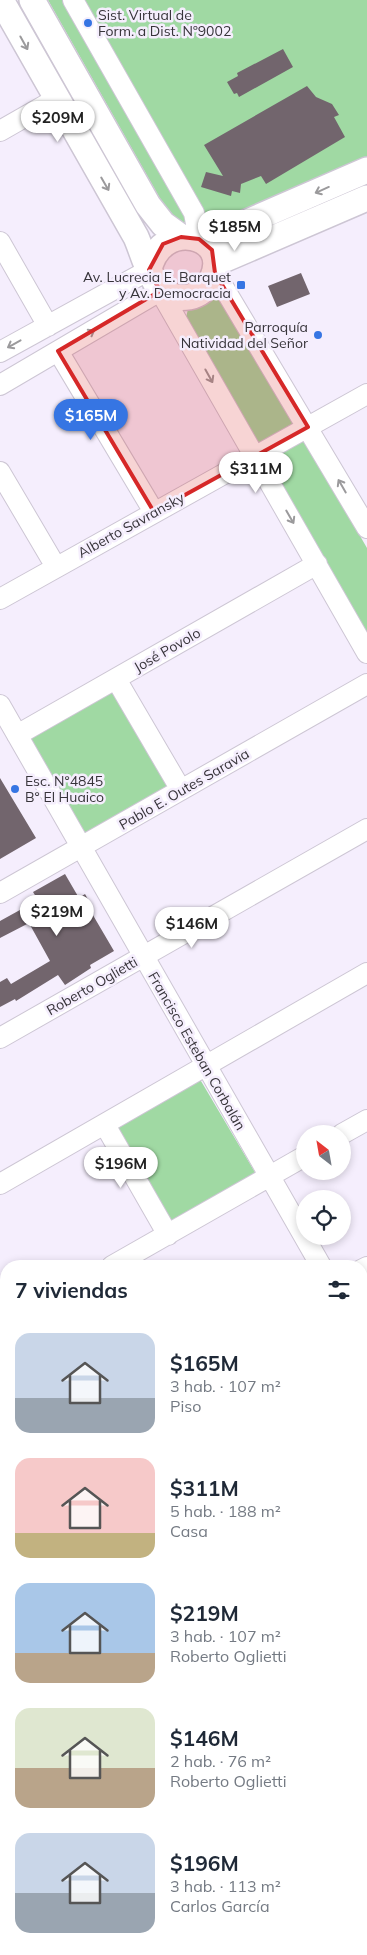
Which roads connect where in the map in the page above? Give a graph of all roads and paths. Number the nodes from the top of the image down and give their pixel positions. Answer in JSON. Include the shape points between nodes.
{"nodes":[{"id":1,"x":1,"y":0,"type":"edge"},
{"id":2,"x":32,"y":0,"type":"edge"},
{"id":3,"x":73,"y":0,"type":"edge"},
{"id":4,"x":56,"y":99,"type":"junction"},
{"id":5,"x":0,"y":130,"type":"edge"},
{"id":6,"x":367,"y":170,"type":"edge"},
{"id":7,"x":367,"y":198,"type":"edge"},
{"id":8,"x":0,"y":242,"type":"edge"},
{"id":9,"x":204,"y":251,"type":"junction"},
{"id":10,"x":155,"y":280,"type":"junction"},
{"id":11,"x":48,"y":326,"type":"junction"},
{"id":12,"x":58,"y":351,"type":"junction"},
{"id":13,"x":0,"y":352,"type":"edge"},
{"id":14,"x":0,"y":385,"type":"edge"},
{"id":15,"x":367,"y":394,"type":"edge"},
{"id":16,"x":308,"y":427,"type":"junction"},
{"id":17,"x":254,"y":456,"type":"junction"},
{"id":18,"x":0,"y":472,"type":"edge"},
{"id":19,"x":154,"y":512,"type":"junction"},
{"id":20,"x":367,"y":528,"type":"edge"},
{"id":21,"x":317,"y":564,"type":"junction"},
{"id":22,"x":56,"y":568,"type":"junction"},
{"id":23,"x":0,"y":599,"type":"edge"},
{"id":24,"x":367,"y":653,"type":"edge"},
{"id":25,"x":116,"y":679,"type":"junction"},
{"id":26,"x":367,"y":684,"type":"edge"},
{"id":27,"x":0,"y":706,"type":"edge"},
{"id":28,"x":17,"y":735,"type":"junction"},
{"id":29,"x":181,"y":790,"type":"junction"},
{"id":30,"x":367,"y":830,"type":"edge"},
{"id":31,"x":81,"y":847,"type":"junction"},
{"id":32,"x":0,"y":894,"type":"edge"},
{"id":33,"x":143,"y":957,"type":"junction"},
{"id":34,"x":367,"y":974,"type":"edge"},
{"id":35,"x":0,"y":1038,"type":"edge"},
{"id":36,"x":205,"y":1066,"type":"junction"},
{"id":37,"x":367,"y":1120,"type":"edge"},
{"id":38,"x":105,"y":1125,"type":"junction"},
{"id":39,"x":351,"y":1129,"type":"edge"},
{"id":40,"x":296,"y":1161,"type":"edge"},
{"id":41,"x":269,"y":1177,"type":"junction"},
{"id":42,"x":0,"y":1184,"type":"edge"},
{"id":43,"x":168,"y":1235,"type":"junction"},
{"id":44,"x":123,"y":1260,"type":"edge"},
{"id":45,"x":317,"y":1260,"type":"edge"}],
"edges":[{"from":1,"to":4,"type":"main road","one_way":true},
{"from":2,"to":9,"type":"main road","via":[[148,205],[163,224]]},
{"from":3,"to":9,"type":"street","via":[[194,213]]},
{"from":4,"to":5,"type":"street"},
{"from":4,"to":10,"type":"main road","one_way":true,"via":[[136,237]]},
{"from":6,"to":9,"type":"main road","one_way":true,"via":[[229,230]]},
{"from":7,"to":9,"type":"main road"},
{"from":8,"to":11,"type":"street"},
{"from":9,"to":10,"type":"main road","via":[[171,239],[162,244],[151,260]]},
{"from":9,"to":10,"type":"main road","via":[[211,283],[203,291],[182,298],[170,296]]},
{"from":9,"to":16,"type":"street"},
{"from":10,"to":11,"type":"street"},
{"from":12,"to":10,"type":"street","one_way":true},
{"from":10,"to":17,"type":"street","one_way":true},
{"from":11,"to":13,"type":"street","one_way":true},
{"from":12,"to":14,"type":"street"},
{"from":12,"to":19,"type":"street"},
{"from":15,"to":16,"type":"street","name":"Alberto Savransky"},
{"from":16,"to":17,"type":"street","name":"Alberto Savransky"},
{"from":20,"to":16,"type":"street","one_way":true},
{"from":17,"to":19,"type":"street","name":"Alberto Savransky"},
{"from":17,"to":21,"type":"street","one_way":true},
{"from":18,"to":22,"type":"street"},
{"from":19,"to":22,"type":"street","name":"Alberto Savransky"},
{"from":21,"to":24,"type":"street"},
{"from":21,"to":25,"type":"street","name":"José Povolo"},
{"from":22,"to":23,"type":"street","name":"Alberto Savransky"},
{"from":25,"to":28,"type":"street","name":"José Povolo"},
{"from":25,"to":29,"type":"street"},
{"from":26,"to":29,"type":"street","name":"Pablo E. Outes Saravia"},
{"from":27,"to":28,"type":"street","name":"Francisco Esteban Corbalán"},
{"from":28,"to":31,"type":"street","name":"Francisco Esteban Corbalán"},
{"from":29,"to":31,"type":"street","name":"Pablo E. Outes Saravia"},
{"from":30,"to":33,"type":"street","name":"Roberto Oglietti"},
{"from":31,"to":32,"type":"street","name":"Pablo E. Outes Saravia"},
{"from":31,"to":33,"type":"street","name":"Francisco Esteban Corbalán"},
{"from":33,"to":35,"type":"street","name":"Roberto Oglietti"},
{"from":33,"to":36,"type":"street","name":"Francisco Esteban Corbalán"},
{"from":34,"to":36,"type":"street"},
{"from":36,"to":38,"type":"street"},
{"from":36,"to":41,"type":"street","name":"Francisco Esteban Corbalán"},
{"from":37,"to":39,"type":"street"},
{"from":38,"to":42,"type":"street"},
{"from":38,"to":43,"type":"street"},
{"from":40,"to":41,"type":"street"},
{"from":41,"to":43,"type":"street"},
{"from":41,"to":45,"type":"street","name":"Francisco Esteban Corbalán"},
{"from":43,"to":44,"type":"street"}]}
